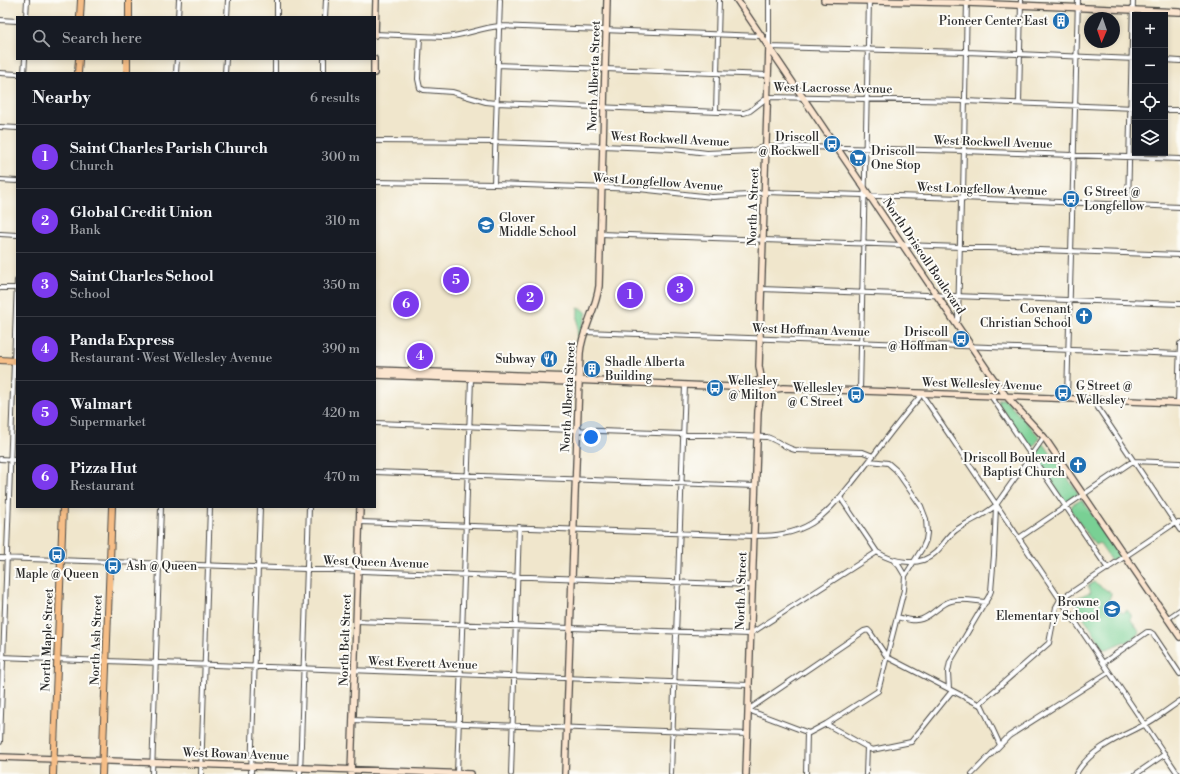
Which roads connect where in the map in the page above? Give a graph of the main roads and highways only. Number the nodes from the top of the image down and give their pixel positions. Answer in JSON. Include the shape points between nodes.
{"nodes":[{"id":1,"x":81,"y":0,"type":"edge"},
{"id":2,"x":129,"y":0,"type":"edge"},
{"id":3,"x":376,"y":0,"type":"edge"},
{"id":4,"x":607,"y":0,"type":"edge"},
{"id":5,"x":737,"y":0,"type":"edge"},
{"id":6,"x":824,"y":0,"type":"edge"},
{"id":7,"x":869,"y":0,"type":"edge"},
{"id":8,"x":922,"y":1,"type":"edge"},
{"id":9,"x":967,"y":2,"type":"edge"},
{"id":10,"x":1021,"y":3,"type":"edge"},
{"id":11,"x":1180,"y":12,"type":"edge"},
{"id":12,"x":80,"y":16,"type":"edge"},
{"id":13,"x":129,"y":16,"type":"edge"},
{"id":14,"x":376,"y":16,"type":"edge"},
{"id":15,"x":769,"y":47,"type":"junction"},
{"id":16,"x":79,"y":60,"type":"edge"},
{"id":17,"x":127,"y":60,"type":"edge"},
{"id":18,"x":374,"y":60,"type":"edge"},
{"id":19,"x":78,"y":72,"type":"edge"},
{"id":20,"x":127,"y":72,"type":"edge"},
{"id":21,"x":374,"y":72,"type":"edge"},
{"id":22,"x":0,"y":360,"type":"edge"},
{"id":23,"x":16,"y":360,"type":"edge"},
{"id":24,"x":759,"y":366,"type":"junction"},
{"id":25,"x":376,"y":370,"type":"edge"},
{"id":26,"x":497,"y":374,"type":"junction"},
{"id":27,"x":376,"y":375,"type":"edge"},
{"id":28,"x":481,"y":379,"type":"junction"},
{"id":29,"x":510,"y":380,"type":"junction"},
{"id":30,"x":576,"y":380,"type":"junction"},
{"id":31,"x":754,"y":382,"type":"junction"},
{"id":32,"x":763,"y":383,"type":"junction"},
{"id":33,"x":733,"y":387,"type":"junction"},
{"id":34,"x":783,"y":388,"type":"junction"},
{"id":35,"x":753,"y":392,"type":"junction"},
{"id":36,"x":763,"y":392,"type":"junction"},
{"id":37,"x":1006,"y":396,"type":"junction"},
{"id":38,"x":1179,"y":403,"type":"edge"},
{"id":39,"x":758,"y":408,"type":"junction"},
{"id":40,"x":63,"y":508,"type":"edge"},
{"id":41,"x":112,"y":508,"type":"edge"},
{"id":42,"x":360,"y":508,"type":"edge"},
{"id":43,"x":1180,"y":638,"type":"edge"},
{"id":44,"x":0,"y":756,"type":"edge"},
{"id":45,"x":54,"y":759,"type":"junction"},
{"id":46,"x":102,"y":760,"type":"junction"},
{"id":47,"x":300,"y":771,"type":"edge"},
{"id":48,"x":351,"y":772,"type":"edge"},
{"id":49,"x":404,"y":773,"type":"edge"},
{"id":50,"x":53,"y":774,"type":"edge"},
{"id":51,"x":102,"y":774,"type":"edge"},
{"id":52,"x":457,"y":774,"type":"edge"},
{"id":53,"x":471,"y":774,"type":"edge"},
{"id":54,"x":565,"y":774,"type":"edge"},
{"id":55,"x":746,"y":774,"type":"edge"}],
"edges":[{"from":1,"to":12,"type":"main road"},
{"from":2,"to":13,"type":"main road"},
{"from":3,"to":14,"type":"main road"},
{"from":4,"to":30,"type":"main road","name":"North Alberta Street","via":[[598,294],[584,332]]},
{"from":5,"to":15,"type":"main road","name":"North Driscoll Boulevard"},
{"from":6,"to":7,"type":"main road"},
{"from":7,"to":8,"type":"main road"},
{"from":8,"to":9,"type":"main road"},
{"from":9,"to":10,"type":"main road"},
{"from":10,"to":11,"type":"main road"},
{"from":15,"to":24,"type":"main road","name":"North A Street"},
{"from":15,"to":37,"type":"main road","name":"North Driscoll Boulevard","via":[[865,188],[867,195]]},
{"from":16,"to":19,"type":"main road"},
{"from":17,"to":20,"type":"main road"},
{"from":18,"to":21,"type":"main road"},
{"from":22,"to":23,"type":"main road"},
{"from":24,"to":31,"type":"main road","name":"North A Street"},
{"from":24,"to":32,"type":"main road","name":"North A Street"},
{"from":25,"to":26,"type":"main road"},
{"from":26,"to":28,"type":"main road"},
{"from":26,"to":29,"type":"main road"},
{"from":26,"to":30,"type":"main road","via":[[571,377]]},
{"from":27,"to":28,"type":"main road"},
{"from":28,"to":29,"type":"main road"},
{"from":29,"to":30,"type":"main road"},
{"from":30,"to":33,"type":"main road"},
{"from":30,"to":54,"type":"main road","name":"North Alberta Street","via":[[577,430]]},
{"from":31,"to":32,"type":"main road","via":[[759,380]]},
{"from":31,"to":33,"type":"main road"},
{"from":31,"to":35,"type":"main road","via":[[751,387]]},
{"from":32,"to":34,"type":"main road","name":"West Wellesley Avenue"},
{"from":32,"to":36,"type":"main road"},
{"from":33,"to":35,"type":"main road"},
{"from":34,"to":36,"type":"main road","name":"West Wellesley Avenue"},
{"from":34,"to":37,"type":"main road","name":"West Wellesley Avenue"},
{"from":35,"to":36,"type":"main road"},
{"from":35,"to":39,"type":"main road","name":"North A Street"},
{"from":36,"to":39,"type":"main road","name":"North A Street"},
{"from":37,"to":38,"type":"main road","name":"West Wellesley Avenue"},
{"from":37,"to":43,"type":"main road","name":"North Driscoll Boulevard","via":[[1044,436]]},
{"from":39,"to":55,"type":"main road","name":"North A Street"},
{"from":40,"to":45,"type":"main road","name":"North Maple Street"},
{"from":41,"to":46,"type":"main road","name":"North Ash Street"},
{"from":42,"to":48,"type":"main road","name":"North Belt Street"},
{"from":44,"to":45,"type":"main road","name":"West Rowan Avenue"},
{"from":45,"to":46,"type":"main road","name":"West Rowan Avenue"},
{"from":45,"to":50,"type":"main road","name":"North Maple Street"},
{"from":46,"to":47,"type":"main road","name":"West Rowan Avenue","via":[[251,766]]},
{"from":46,"to":51,"type":"main road","name":"North Ash Street"},
{"from":47,"to":48,"type":"main road","name":"West Rowan Avenue"},
{"from":48,"to":49,"type":"main road","name":"West Rowan Avenue"},
{"from":49,"to":52,"type":"main road","name":"West Rowan Avenue"},
{"from":52,"to":53,"type":"main road","name":"West Rowan Avenue"}]}
